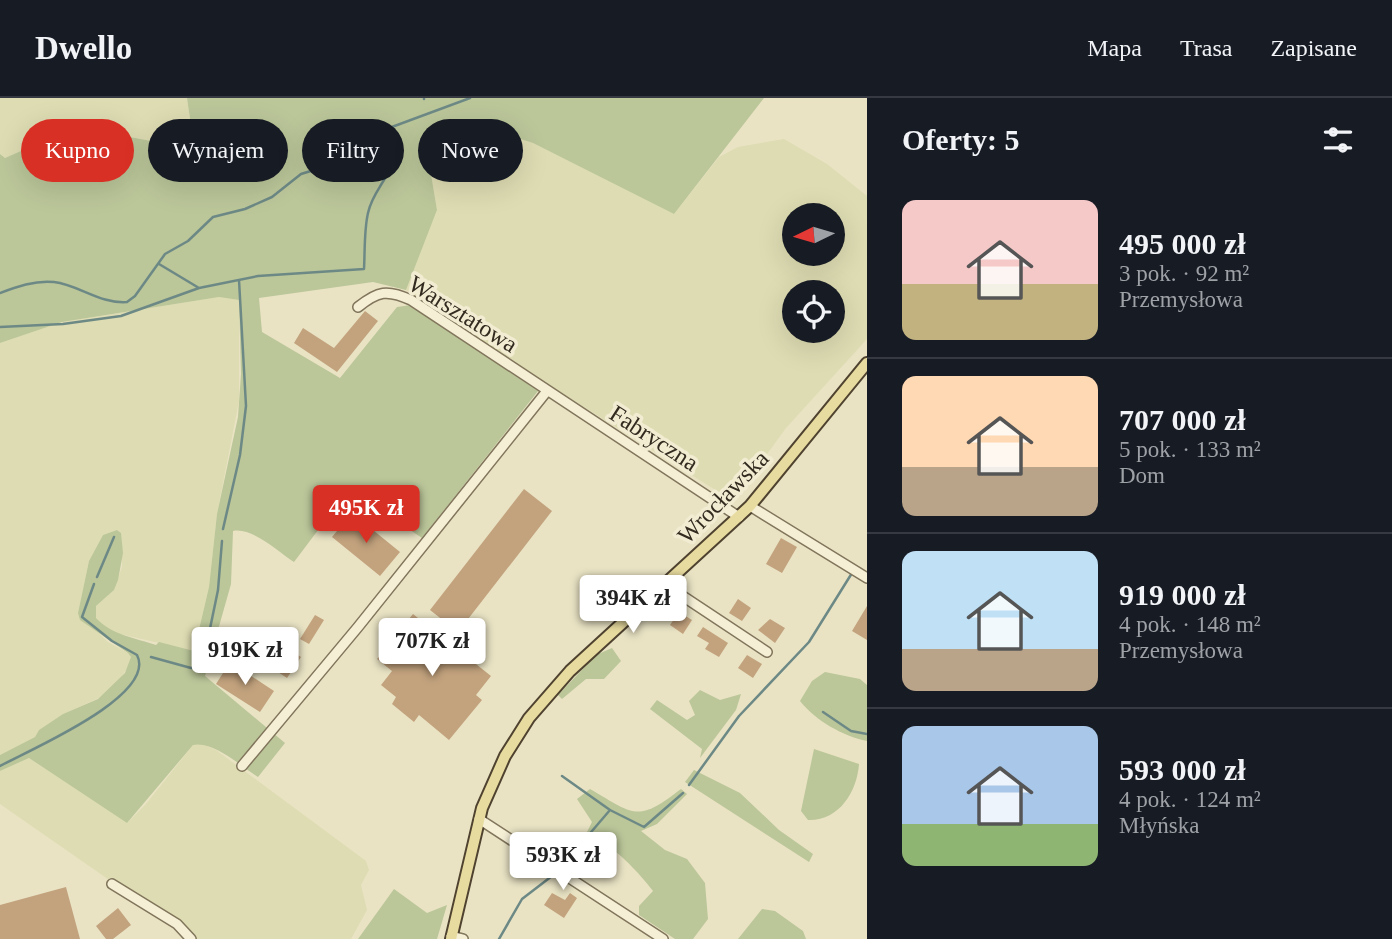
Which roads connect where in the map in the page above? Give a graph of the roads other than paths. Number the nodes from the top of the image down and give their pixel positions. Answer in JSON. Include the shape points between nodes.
{"nodes":[{"id":1,"x":358,"y":307,"type":"dead end"},
{"id":2,"x":867,"y":363,"type":"edge"},
{"id":3,"x":547,"y":391,"type":"junction"},
{"id":4,"x":750,"y":506,"type":"junction"},
{"id":5,"x":739,"y":517,"type":"junction"},
{"id":6,"x":867,"y":578,"type":"edge"},
{"id":7,"x":666,"y":585,"type":"junction"},
{"id":8,"x":767,"y":652,"type":"dead end"},
{"id":9,"x":243,"y":766,"type":"dead end"},
{"id":10,"x":479,"y":819,"type":"junction"},
{"id":11,"x":112,"y":884,"type":"dead end"},
{"id":12,"x":455,"y":938,"type":"edge"},
{"id":13,"x":191,"y":939,"type":"edge"},
{"id":14,"x":663,"y":939,"type":"edge"}],
"edges":[{"from":1,"to":3,"type":"street","name":"Warsztatowa","via":[[376,293],[390,291],[411,300]]},
{"from":2,"to":4,"type":"main road","name":"Wrocławska"},
{"from":3,"to":5,"type":"street","name":"Fabryczna"},
{"from":3,"to":9,"type":"street"},
{"from":4,"to":5,"type":"main road","name":"Wrocławska"},
{"from":4,"to":6,"type":"street"},
{"from":5,"to":7,"type":"main road","name":"Wrocławska"},
{"from":7,"to":8,"type":"street"},
{"from":7,"to":10,"type":"main road","name":"Wrocławska","via":[[545,697],[505,756]]},
{"from":10,"to":12,"type":"main road","name":"Wrocławska"},
{"from":10,"to":14,"type":"street"},
{"from":11,"to":13,"type":"street","via":[[177,924]]}]}
